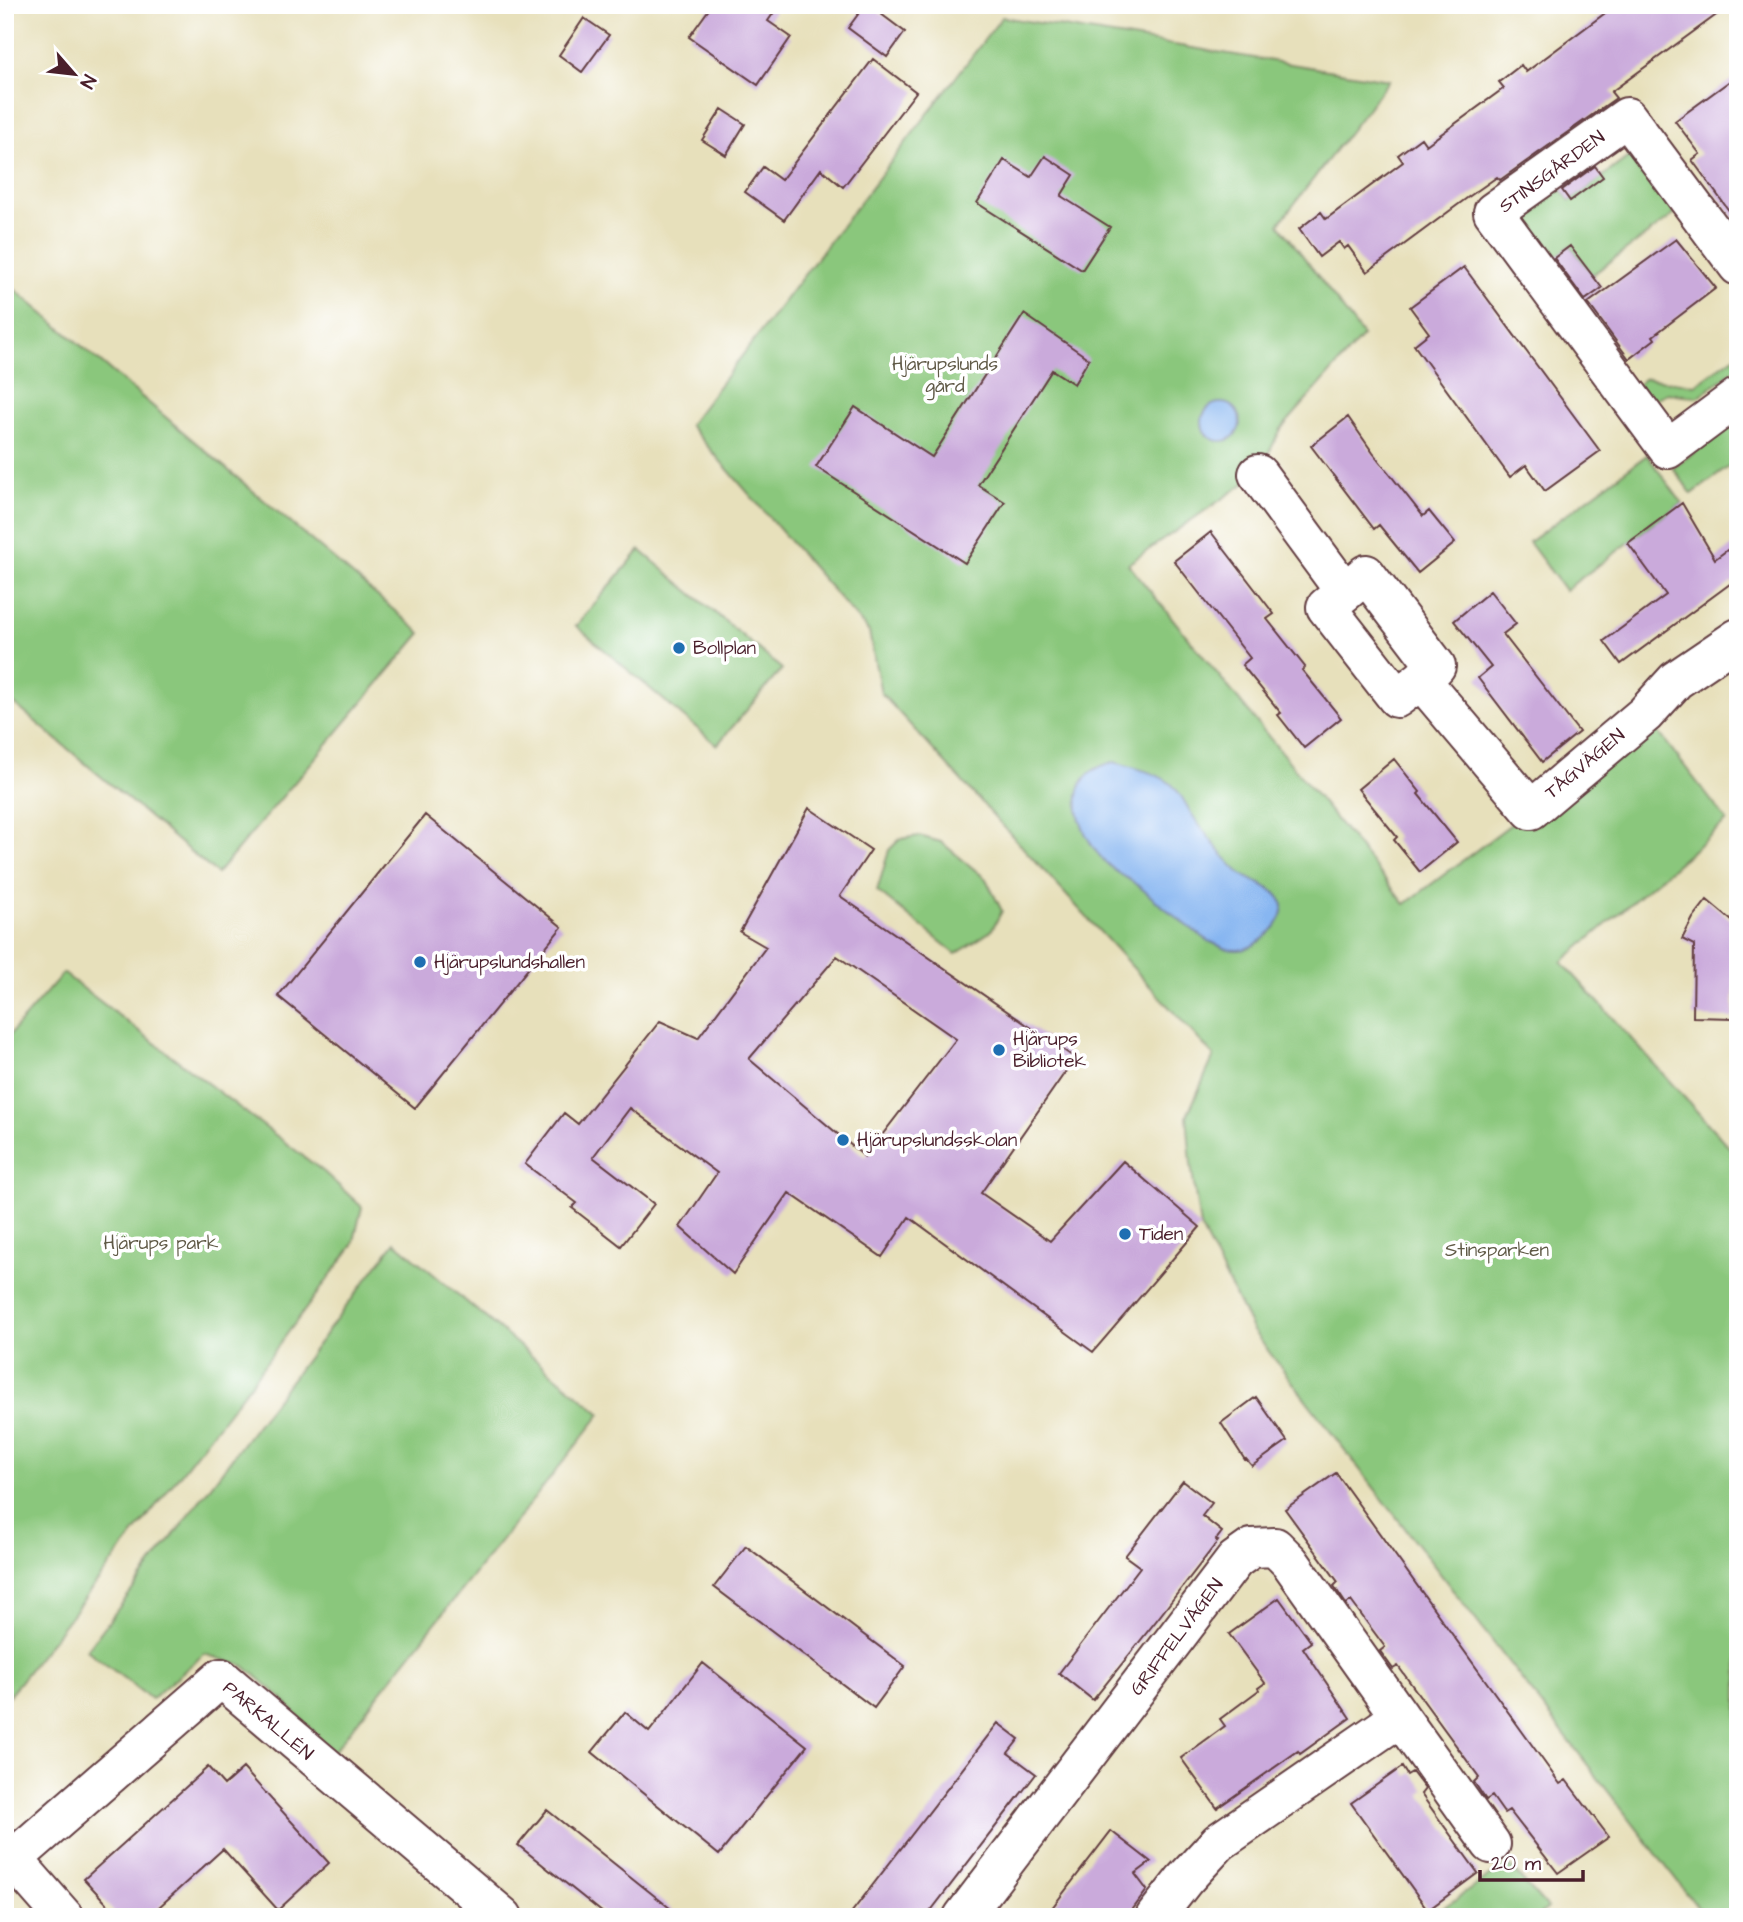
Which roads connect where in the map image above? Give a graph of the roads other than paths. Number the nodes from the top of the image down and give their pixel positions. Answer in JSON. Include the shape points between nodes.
{"nodes":[{"id":1,"x":1738,"y":265,"type":"edge"},
{"id":2,"x":1738,"y":397,"type":"edge"},
{"id":3,"x":1258,"y":474,"type":"dead end"},
{"id":4,"x":1345,"y":592,"type":"junction"},
{"id":5,"x":1738,"y":638,"type":"edge"},
{"id":6,"x":1421,"y":680,"type":"junction"},
{"id":7,"x":1400,"y":1717,"type":"junction"},
{"id":8,"x":1492,"y":1844,"type":"dead end"},
{"id":9,"x":9,"y":1862,"type":"edge"},
{"id":10,"x":64,"y":1917,"type":"edge"},
{"id":11,"x":503,"y":1917,"type":"edge"},
{"id":12,"x":963,"y":1917,"type":"edge"},
{"id":13,"x":1155,"y":1917,"type":"edge"}],
"edges":[{"from":1,"to":2,"type":"street","name":"STINSGÅRDEN","via":[[1627,117],[1493,212],[1668,449]]},
{"from":3,"to":4,"type":"street"},
{"from":4,"to":6,"type":"street","via":[[1366,574],[1436,666]]},
{"from":4,"to":6,"type":"street","via":[[1326,607],[1397,698]]},
{"from":5,"to":6,"type":"street","name":"TÅGVÄGEN","via":[[1676,680],[1646,714],[1531,810]]},
{"from":7,"to":8,"type":"street","name":"GRIFFELVÄGEN"},
{"from":7,"to":12,"type":"street","name":"GRIFFELVÄGEN","via":[[1290,1562],[1275,1547],[1252,1548],[1235,1560]]},
{"from":7,"to":13,"type":"street","via":[[1219,1842]]},
{"from":9,"to":10,"type":"street"},
{"from":9,"to":11,"type":"street","name":"PARKALLÉN","via":[[220,1678]]}]}
